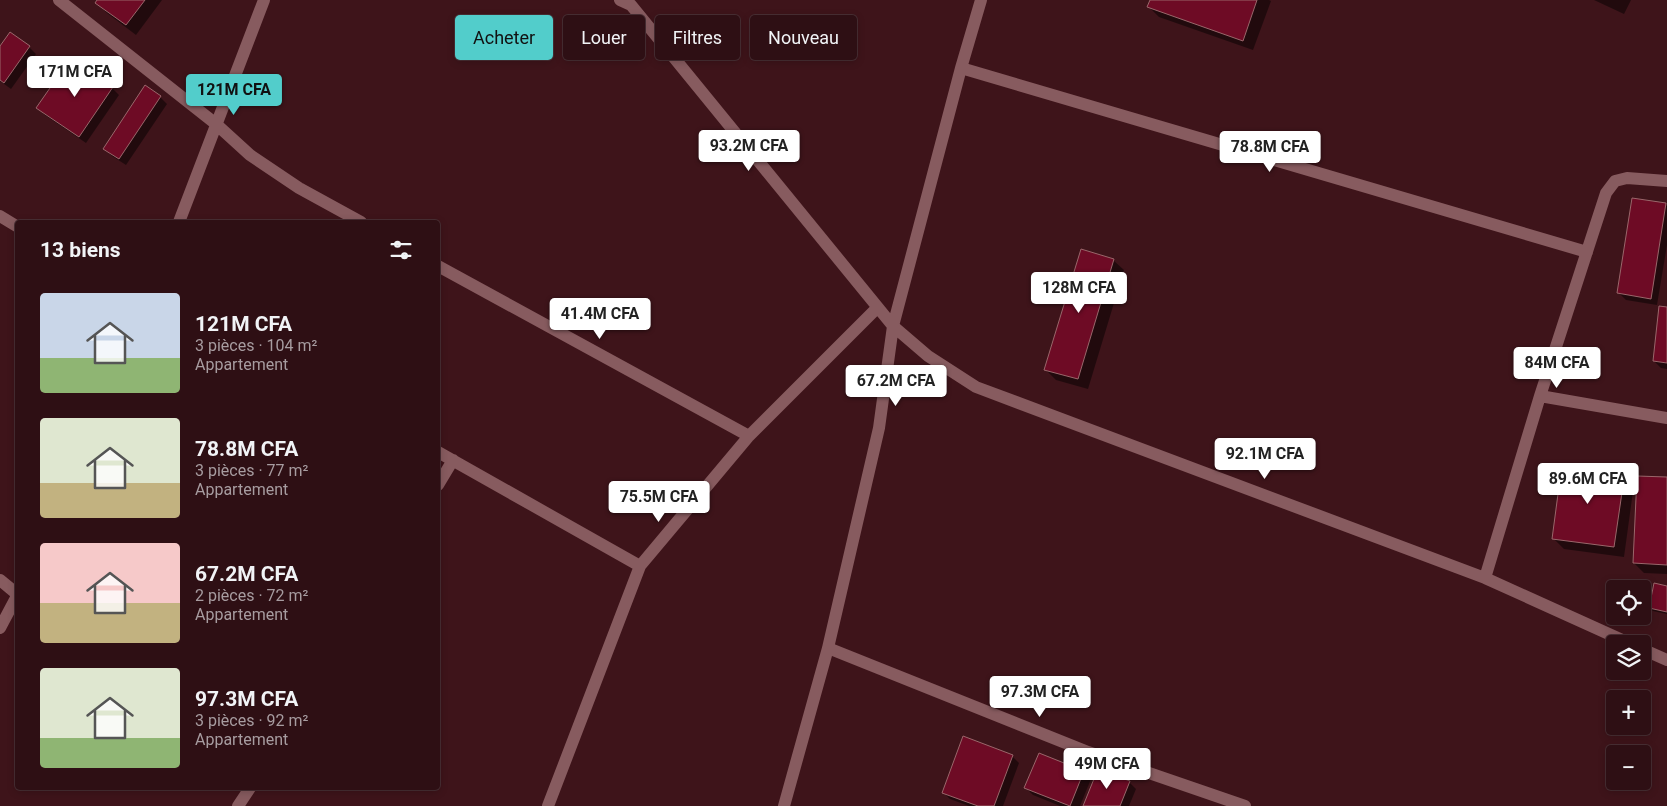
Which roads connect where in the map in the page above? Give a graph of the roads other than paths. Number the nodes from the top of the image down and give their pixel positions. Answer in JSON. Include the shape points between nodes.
{"nodes":[{"id":1,"x":59,"y":0,"type":"edge"},
{"id":2,"x":264,"y":0,"type":"edge"},
{"id":3,"x":981,"y":0,"type":"edge"},
{"id":4,"x":628,"y":2,"type":"edge"},
{"id":5,"x":961,"y":68,"type":"junction"},
{"id":6,"x":216,"y":124,"type":"junction"},
{"id":7,"x":1667,"y":181,"type":"edge"},
{"id":8,"x":0,"y":216,"type":"edge"},
{"id":9,"x":180,"y":220,"type":"edge"},
{"id":10,"x":356,"y":220,"type":"edge"},
{"id":11,"x":15,"y":224,"type":"edge"},
{"id":12,"x":1587,"y":252,"type":"junction"},
{"id":13,"x":440,"y":267,"type":"edge"},
{"id":14,"x":877,"y":308,"type":"junction"},
{"id":15,"x":893,"y":326,"type":"junction"},
{"id":16,"x":1540,"y":396,"type":"junction"},
{"id":17,"x":1667,"y":418,"type":"edge"},
{"id":18,"x":749,"y":436,"type":"junction"},
{"id":19,"x":440,"y":453,"type":"edge"},
{"id":20,"x":453,"y":460,"type":"junction"},
{"id":21,"x":440,"y":481,"type":"edge"},
{"id":22,"x":640,"y":566,"type":"junction"},
{"id":23,"x":1485,"y":578,"type":"junction"},
{"id":24,"x":0,"y":580,"type":"edge"},
{"id":25,"x":15,"y":592,"type":"edge"},
{"id":26,"x":15,"y":598,"type":"edge"},
{"id":27,"x":0,"y":628,"type":"edge"},
{"id":28,"x":1610,"y":635,"type":"edge"},
{"id":29,"x":828,"y":648,"type":"junction"},
{"id":30,"x":1651,"y":653,"type":"edge"},
{"id":31,"x":1667,"y":660,"type":"edge"},
{"id":32,"x":249,"y":790,"type":"edge"},
{"id":33,"x":238,"y":806,"type":"edge"},
{"id":34,"x":548,"y":806,"type":"edge"},
{"id":35,"x":784,"y":806,"type":"edge"},
{"id":36,"x":1245,"y":806,"type":"edge"}],
"edges":[{"from":1,"to":6,"type":"street"},
{"from":2,"to":6,"type":"street"},
{"from":3,"to":5,"type":"street"},
{"from":4,"to":14,"type":"street"},
{"from":5,"to":12,"type":"street"},
{"from":5,"to":15,"type":"street"},
{"from":6,"to":9,"type":"street"},
{"from":6,"to":10,"type":"street","via":[[250,155]]},
{"from":7,"to":12,"type":"street","via":[[1627,178],[1615,181],[1606,193]]},
{"from":8,"to":11,"type":"street"},
{"from":12,"to":16,"type":"street"},
{"from":13,"to":18,"type":"street"},
{"from":14,"to":15,"type":"street"},
{"from":14,"to":18,"type":"street"},
{"from":15,"to":23,"type":"street","via":[[928,356],[976,387]]},
{"from":15,"to":29,"type":"street","via":[[879,428]]},
{"from":16,"to":17,"type":"street"},
{"from":16,"to":23,"type":"street"},
{"from":18,"to":22,"type":"street"},
{"from":19,"to":20,"type":"street"},
{"from":20,"to":21,"type":"street"},
{"from":20,"to":22,"type":"street"},
{"from":22,"to":34,"type":"street"},
{"from":23,"to":28,"type":"street"},
{"from":24,"to":25,"type":"street"},
{"from":26,"to":27,"type":"street"},
{"from":29,"to":35,"type":"street"},
{"from":29,"to":36,"type":"street","via":[[1088,752]]},
{"from":30,"to":31,"type":"street"},
{"from":32,"to":33,"type":"street"}]}
